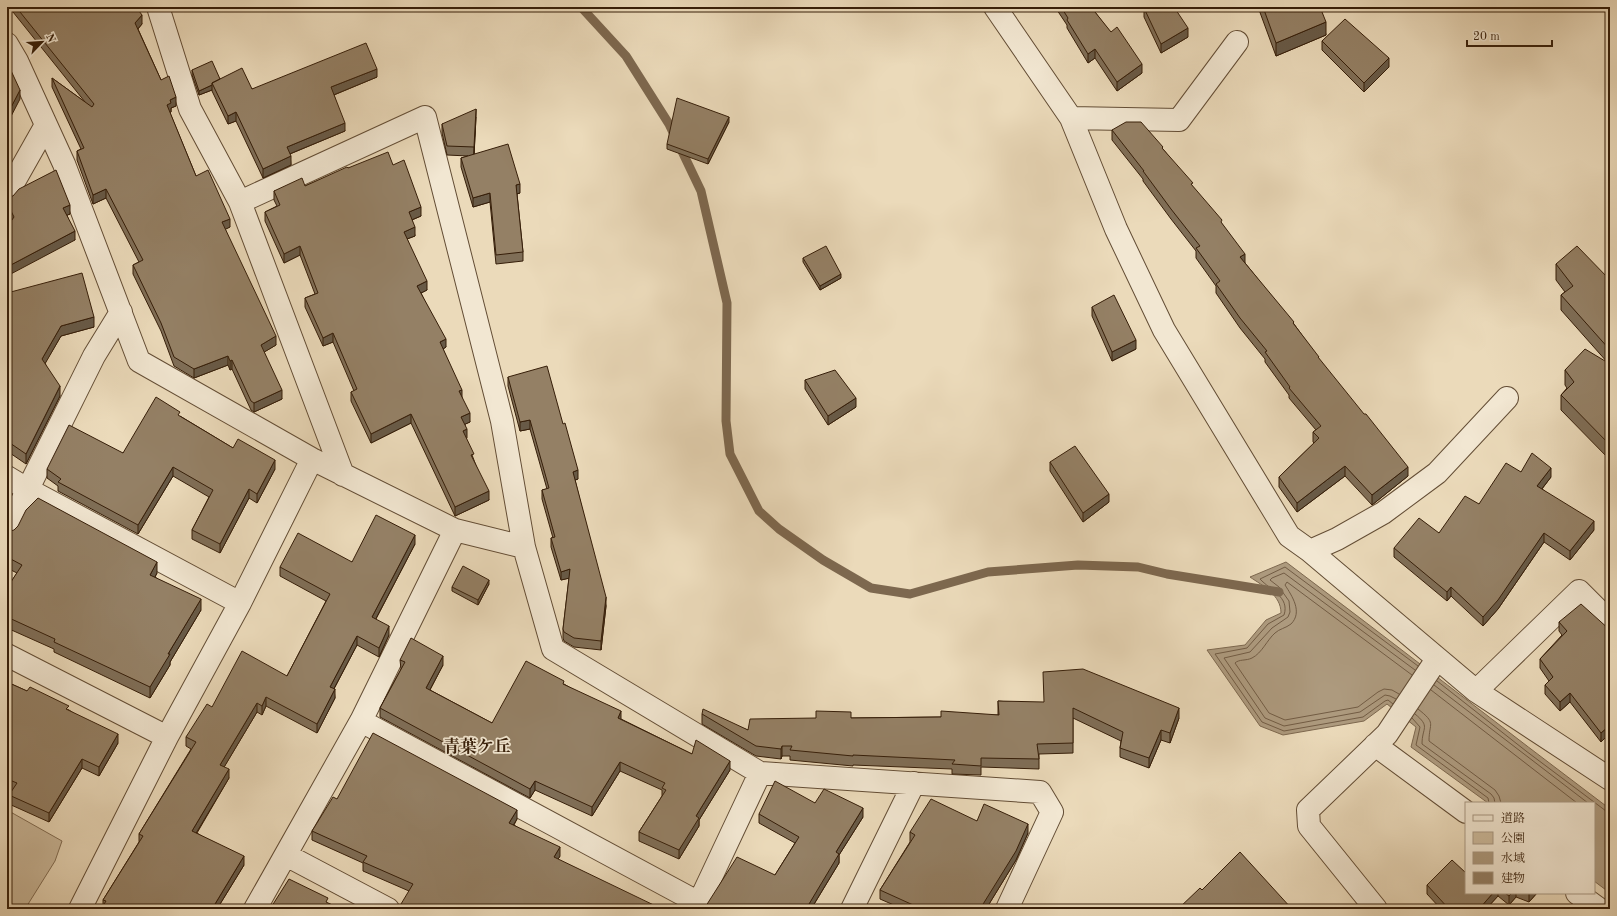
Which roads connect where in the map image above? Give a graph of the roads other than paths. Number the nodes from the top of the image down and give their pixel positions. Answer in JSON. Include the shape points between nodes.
{"nodes":[{"id":1,"x":158,"y":7,"type":"edge"},
{"id":2,"x":995,"y":7,"type":"edge"},
{"id":3,"x":1237,"y":42,"type":"dead end"},
{"id":4,"x":7,"y":44,"type":"edge"},
{"id":5,"x":1072,"y":118,"type":"junction"},
{"id":6,"x":46,"y":125,"type":"junction"},
{"id":7,"x":7,"y":194,"type":"edge"},
{"id":8,"x":240,"y":202,"type":"junction"},
{"id":9,"x":121,"y":312,"type":"junction"},
{"id":10,"x":1507,"y":398,"type":"dead end"},
{"id":11,"x":312,"y":460,"type":"junction"},
{"id":12,"x":343,"y":475,"type":"junction"},
{"id":13,"x":7,"y":477,"type":"edge"},
{"id":14,"x":27,"y":489,"type":"junction"},
{"id":15,"x":455,"y":530,"type":"junction"},
{"id":16,"x":7,"y":531,"type":"edge"},
{"id":17,"x":524,"y":547,"type":"junction"},
{"id":18,"x":1310,"y":551,"type":"junction"},
{"id":19,"x":240,"y":603,"type":"junction"},
{"id":20,"x":1610,"y":622,"type":"edge"},
{"id":21,"x":7,"y":655,"type":"edge"},
{"id":22,"x":1434,"y":664,"type":"junction"},
{"id":23,"x":1476,"y":692,"type":"junction"},
{"id":24,"x":361,"y":721,"type":"junction"},
{"id":25,"x":167,"y":737,"type":"junction"},
{"id":26,"x":1381,"y":740,"type":"junction"},
{"id":27,"x":760,"y":773,"type":"junction"},
{"id":28,"x":1610,"y":779,"type":"edge"},
{"id":29,"x":914,"y":783,"type":"junction"},
{"id":30,"x":1465,"y":811,"type":"edge"},
{"id":31,"x":286,"y":855,"type":"junction"},
{"id":32,"x":1578,"y":894,"type":"edge"},
{"id":33,"x":697,"y":906,"type":"edge"},
{"id":34,"x":80,"y":909,"type":"edge"},
{"id":35,"x":255,"y":909,"type":"edge"},
{"id":36,"x":388,"y":909,"type":"edge"},
{"id":37,"x":852,"y":909,"type":"edge"},
{"id":38,"x":1008,"y":909,"type":"edge"},
{"id":39,"x":1376,"y":909,"type":"edge"},
{"id":40,"x":1598,"y":909,"type":"edge"}],
"edges":[{"from":1,"to":8,"type":"street","via":[[190,109]]},
{"from":2,"to":5,"type":"street"},
{"from":3,"to":5,"type":"street","via":[[1179,120]]},
{"from":4,"to":6,"type":"street"},
{"from":5,"to":18,"type":"street","via":[[1116,229],[1164,330],[1289,536]]},
{"from":6,"to":7,"type":"street"},
{"from":6,"to":9,"type":"street","via":[[64,164]]},
{"from":8,"to":12,"type":"street"},
{"from":8,"to":17,"type":"street","via":[[425,117],[502,421]]},
{"from":9,"to":11,"type":"street","via":[[140,361]]},
{"from":9,"to":14,"type":"street","via":[[94,356]]},
{"from":10,"to":18,"type":"street","via":[[1437,473],[1383,513]]},
{"from":11,"to":12,"type":"street"},
{"from":11,"to":19,"type":"street"},
{"from":12,"to":15,"type":"street"},
{"from":13,"to":14,"type":"street"},
{"from":14,"to":16,"type":"street"},
{"from":14,"to":19,"type":"street"},
{"from":15,"to":17,"type":"street"},
{"from":15,"to":24,"type":"street"},
{"from":17,"to":27,"type":"street","via":[[553,649]]},
{"from":18,"to":22,"type":"street"},
{"from":19,"to":25,"type":"street"},
{"from":20,"to":23,"type":"street","via":[[1579,591]]},
{"from":21,"to":25,"type":"street"},
{"from":22,"to":23,"type":"street"},
{"from":22,"to":26,"type":"street"},
{"from":23,"to":28,"type":"street"},
{"from":24,"to":31,"type":"street"},
{"from":24,"to":33,"type":"street"},
{"from":25,"to":34,"type":"street"},
{"from":26,"to":30,"type":"street"},
{"from":26,"to":39,"type":"street","via":[[1308,810],[1309,826]]},
{"from":27,"to":29,"type":"street"},
{"from":27,"to":33,"type":"street"},
{"from":29,"to":37,"type":"street"},
{"from":29,"to":38,"type":"street","via":[[1040,792],[1052,812]]},
{"from":31,"to":35,"type":"street"},
{"from":31,"to":36,"type":"street"},
{"from":32,"to":40,"type":"street"}]}
